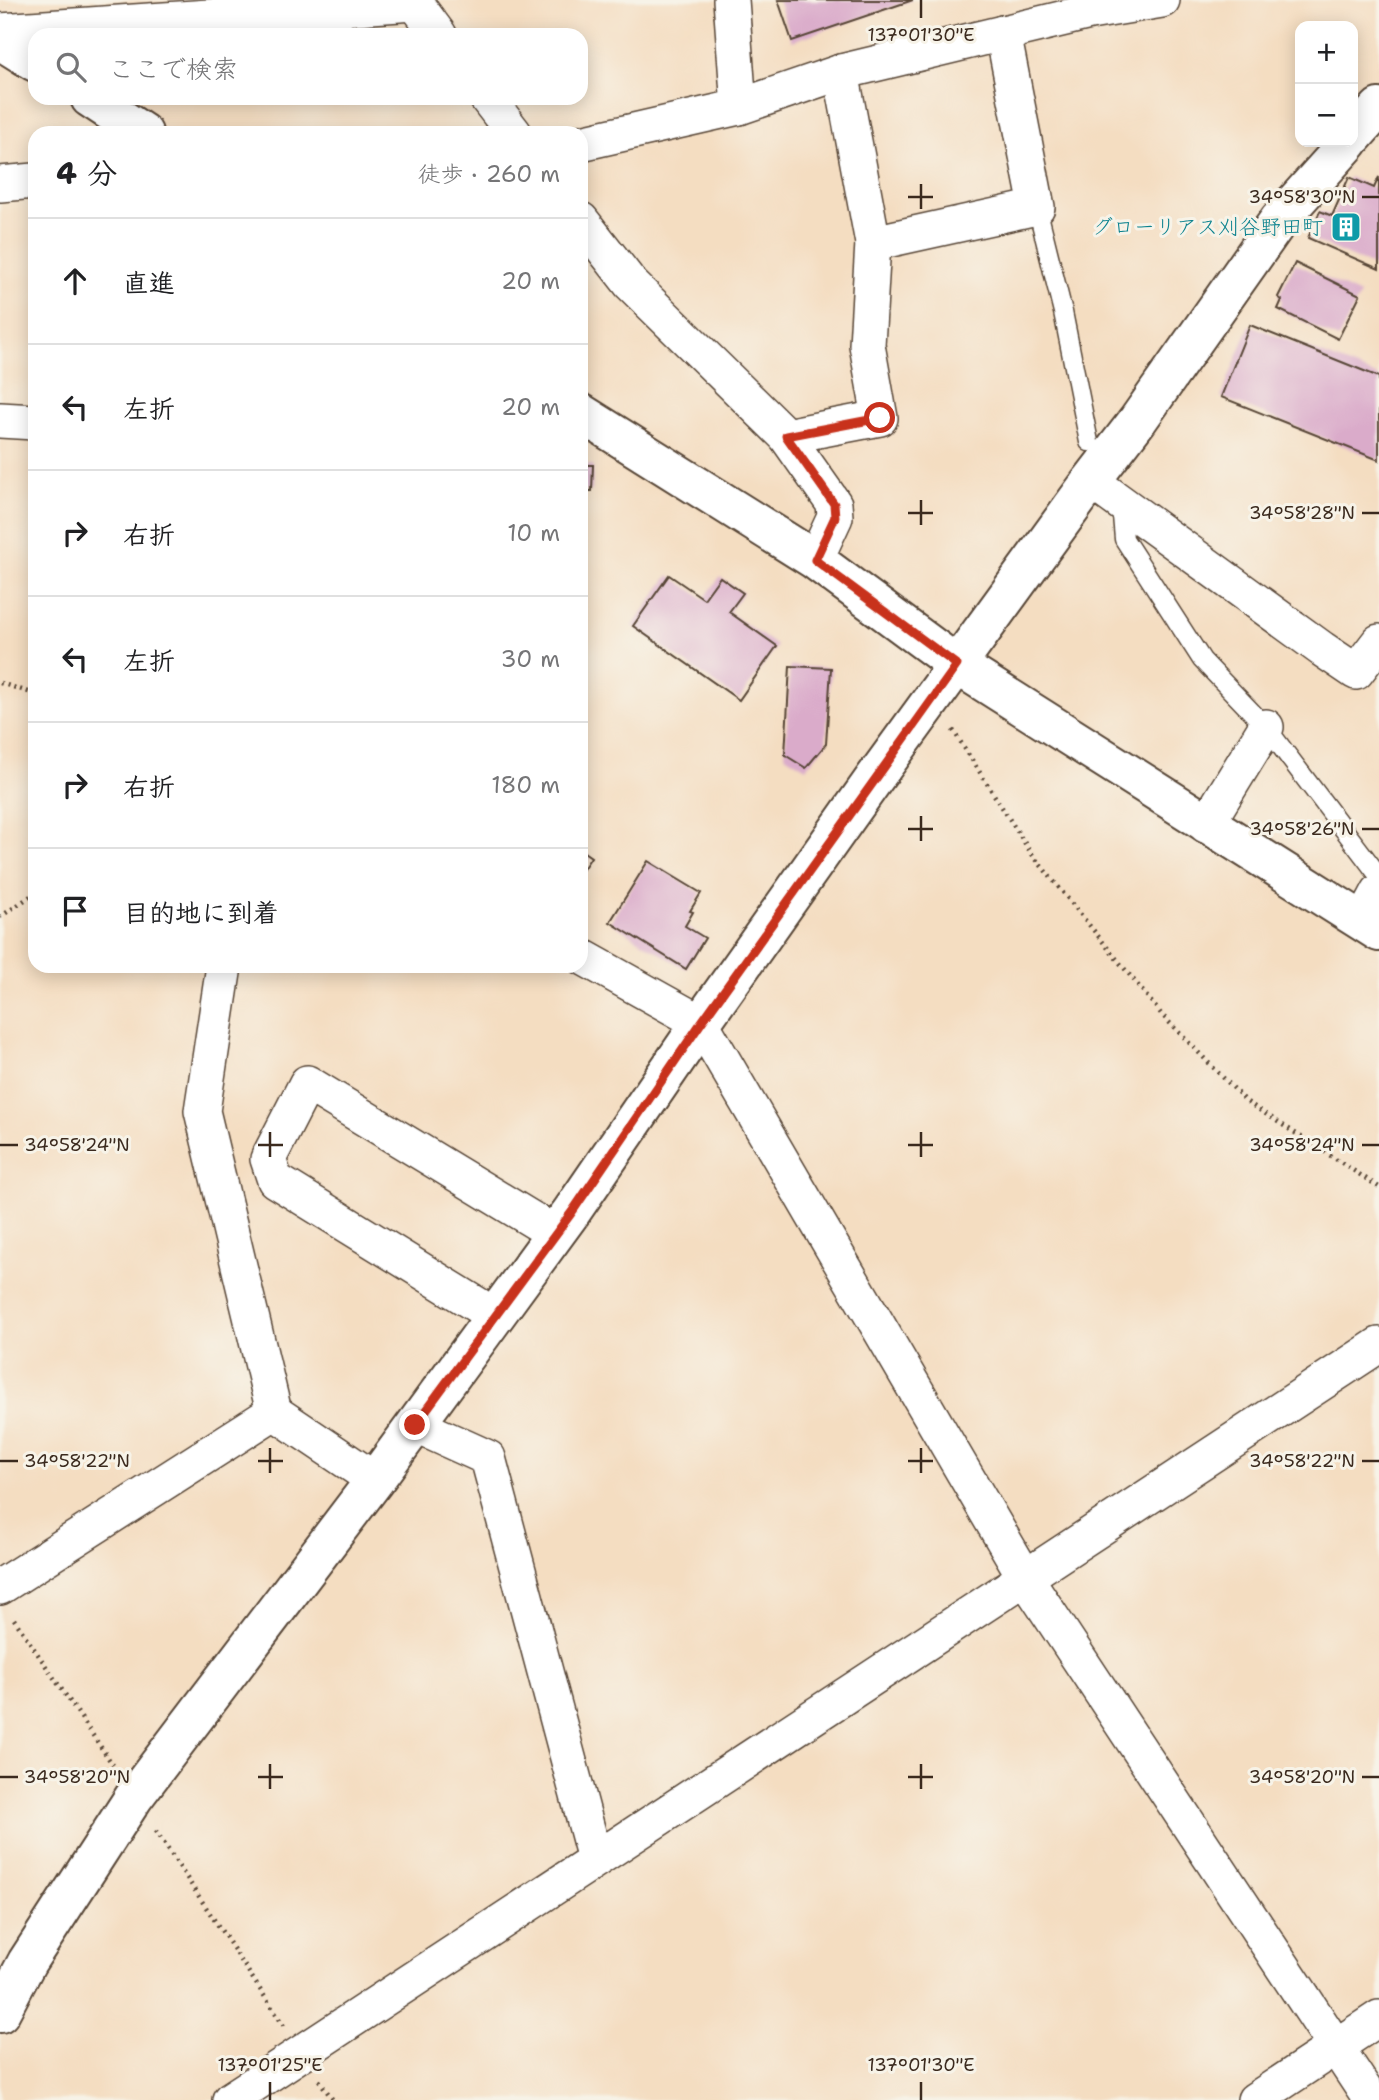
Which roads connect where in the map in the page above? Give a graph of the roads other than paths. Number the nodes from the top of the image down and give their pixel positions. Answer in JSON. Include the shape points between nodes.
{"nodes":[{"id":1,"x":731,"y":0,"type":"edge"},
{"id":2,"x":1162,"y":0,"type":"edge"},
{"id":3,"x":414,"y":1,"type":"edge"},
{"id":4,"x":1089,"y":6,"type":"edge"},
{"id":5,"x":41,"y":28,"type":"edge"},
{"id":6,"x":434,"y":28,"type":"edge"},
{"id":7,"x":28,"y":29,"type":"edge"},
{"id":8,"x":0,"y":31,"type":"edge"},
{"id":9,"x":1003,"y":33,"type":"junction"},
{"id":10,"x":0,"y":40,"type":"edge"},
{"id":11,"x":28,"y":58,"type":"edge"},
{"id":12,"x":841,"y":72,"type":"junction"},
{"id":13,"x":101,"y":105,"type":"edge"},
{"id":14,"x":492,"y":105,"type":"edge"},
{"id":15,"x":739,"y":107,"type":"junction"},
{"id":16,"x":1379,"y":108,"type":"edge"},
{"id":17,"x":133,"y":126,"type":"edge"},
{"id":18,"x":509,"y":126,"type":"edge"},
{"id":19,"x":1358,"y":131,"type":"edge"},
{"id":20,"x":588,"y":141,"type":"edge"},
{"id":21,"x":1345,"y":147,"type":"edge"},
{"id":22,"x":28,"y":182,"type":"edge"},
{"id":23,"x":0,"y":184,"type":"edge"},
{"id":24,"x":1037,"y":207,"type":"junction"},
{"id":25,"x":588,"y":229,"type":"edge"},
{"id":26,"x":873,"y":243,"type":"junction"},
{"id":27,"x":588,"y":417,"type":"edge"},
{"id":28,"x":0,"y":420,"type":"edge"},
{"id":29,"x":28,"y":422,"type":"edge"},
{"id":30,"x":786,"y":436,"type":"junction"},
{"id":31,"x":1089,"y":442,"type":"dead end"},
{"id":32,"x":1091,"y":481,"type":"junction"},
{"id":33,"x":1121,"y":504,"type":"junction"},
{"id":34,"x":815,"y":560,"type":"junction"},
{"id":35,"x":1379,"y":642,"type":"edge"},
{"id":36,"x":957,"y":665,"type":"junction"},
{"id":37,"x":1266,"y":727,"type":"junction"},
{"id":38,"x":1206,"y":825,"type":"junction"},
{"id":39,"x":1379,"y":876,"type":"edge"},
{"id":40,"x":1374,"y":916,"type":"edge"},
{"id":41,"x":588,"y":960,"type":"edge"},
{"id":42,"x":223,"y":973,"type":"edge"},
{"id":43,"x":701,"y":1023,"type":"junction"},
{"id":44,"x":556,"y":1234,"type":"junction"},
{"id":45,"x":495,"y":1315,"type":"junction"},
{"id":46,"x":1379,"y":1345,"type":"edge"},
{"id":47,"x":274,"y":1412,"type":"junction"},
{"id":48,"x":415,"y":1425,"type":"junction"},
{"id":49,"x":375,"y":1480,"type":"junction"},
{"id":50,"x":1025,"y":1577,"type":"junction"},
{"id":51,"x":4,"y":1598,"type":"edge"},
{"id":52,"x":595,"y":1859,"type":"junction"},
{"id":53,"x":0,"y":2013,"type":"edge"},
{"id":54,"x":1379,"y":2018,"type":"edge"},
{"id":55,"x":1336,"y":2046,"type":"junction"},
{"id":56,"x":230,"y":2100,"type":"edge"},
{"id":57,"x":1255,"y":2100,"type":"edge"},
{"id":58,"x":1371,"y":2100,"type":"edge"}],
"edges":[{"from":1,"to":15,"type":"street"},
{"from":2,"to":4,"type":"street"},
{"from":3,"to":5,"type":"street"},
{"from":3,"to":6,"type":"street"},
{"from":4,"to":9,"type":"street"},
{"from":7,"to":8,"type":"street"},
{"from":9,"to":12,"type":"street"},
{"from":9,"to":24,"type":"street"},
{"from":10,"to":11,"type":"street"},
{"from":12,"to":15,"type":"street"},
{"from":12,"to":26,"type":"street"},
{"from":13,"to":17,"type":"street"},
{"from":14,"to":18,"type":"street"},
{"from":15,"to":20,"type":"street"},
{"from":16,"to":19,"type":"street"},
{"from":21,"to":32,"type":"street","via":[[1279,220]]},
{"from":22,"to":23,"type":"street"},
{"from":24,"to":26,"type":"street"},
{"from":24,"to":31,"type":"lane"},
{"from":25,"to":30,"type":"street","via":[[631,284]]},
{"from":26,"to":30,"type":"street","via":[[867,345],[880,418]]},
{"from":27,"to":34,"type":"street"},
{"from":28,"to":29,"type":"street"},
{"from":30,"to":34,"type":"street","via":[[834,504],[835,517]]},
{"from":32,"to":33,"type":"street"},
{"from":32,"to":36,"type":"street"},
{"from":33,"to":35,"type":"street","via":[[1356,672]]},
{"from":33,"to":37,"type":"lane","via":[[1124,539],[1202,660]]},
{"from":34,"to":36,"type":"street"},
{"from":36,"to":38,"type":"street"},
{"from":36,"to":43,"type":"street"},
{"from":37,"to":38,"type":"street"},
{"from":37,"to":39,"type":"lane"},
{"from":38,"to":40,"type":"street"},
{"from":41,"to":43,"type":"street"},
{"from":42,"to":47,"type":"street","via":[[202,1111]]},
{"from":43,"to":44,"type":"street"},
{"from":43,"to":50,"type":"street"},
{"from":44,"to":45,"type":"street"},
{"from":44,"to":45,"type":"street","via":[[307,1083],[268,1158],[275,1180]]},
{"from":45,"to":48,"type":"street"},
{"from":46,"to":50,"type":"street"},
{"from":47,"to":49,"type":"street"},
{"from":47,"to":51,"type":"street"},
{"from":48,"to":49,"type":"street"},
{"from":48,"to":52,"type":"street","via":[[488,1458]]},
{"from":49,"to":53,"type":"street","via":[[134,1797],[27,1962]]},
{"from":50,"to":52,"type":"street"},
{"from":50,"to":55,"type":"street"},
{"from":52,"to":56,"type":"street"},
{"from":54,"to":55,"type":"street"},
{"from":55,"to":57,"type":"street"},
{"from":55,"to":58,"type":"street"}]}
